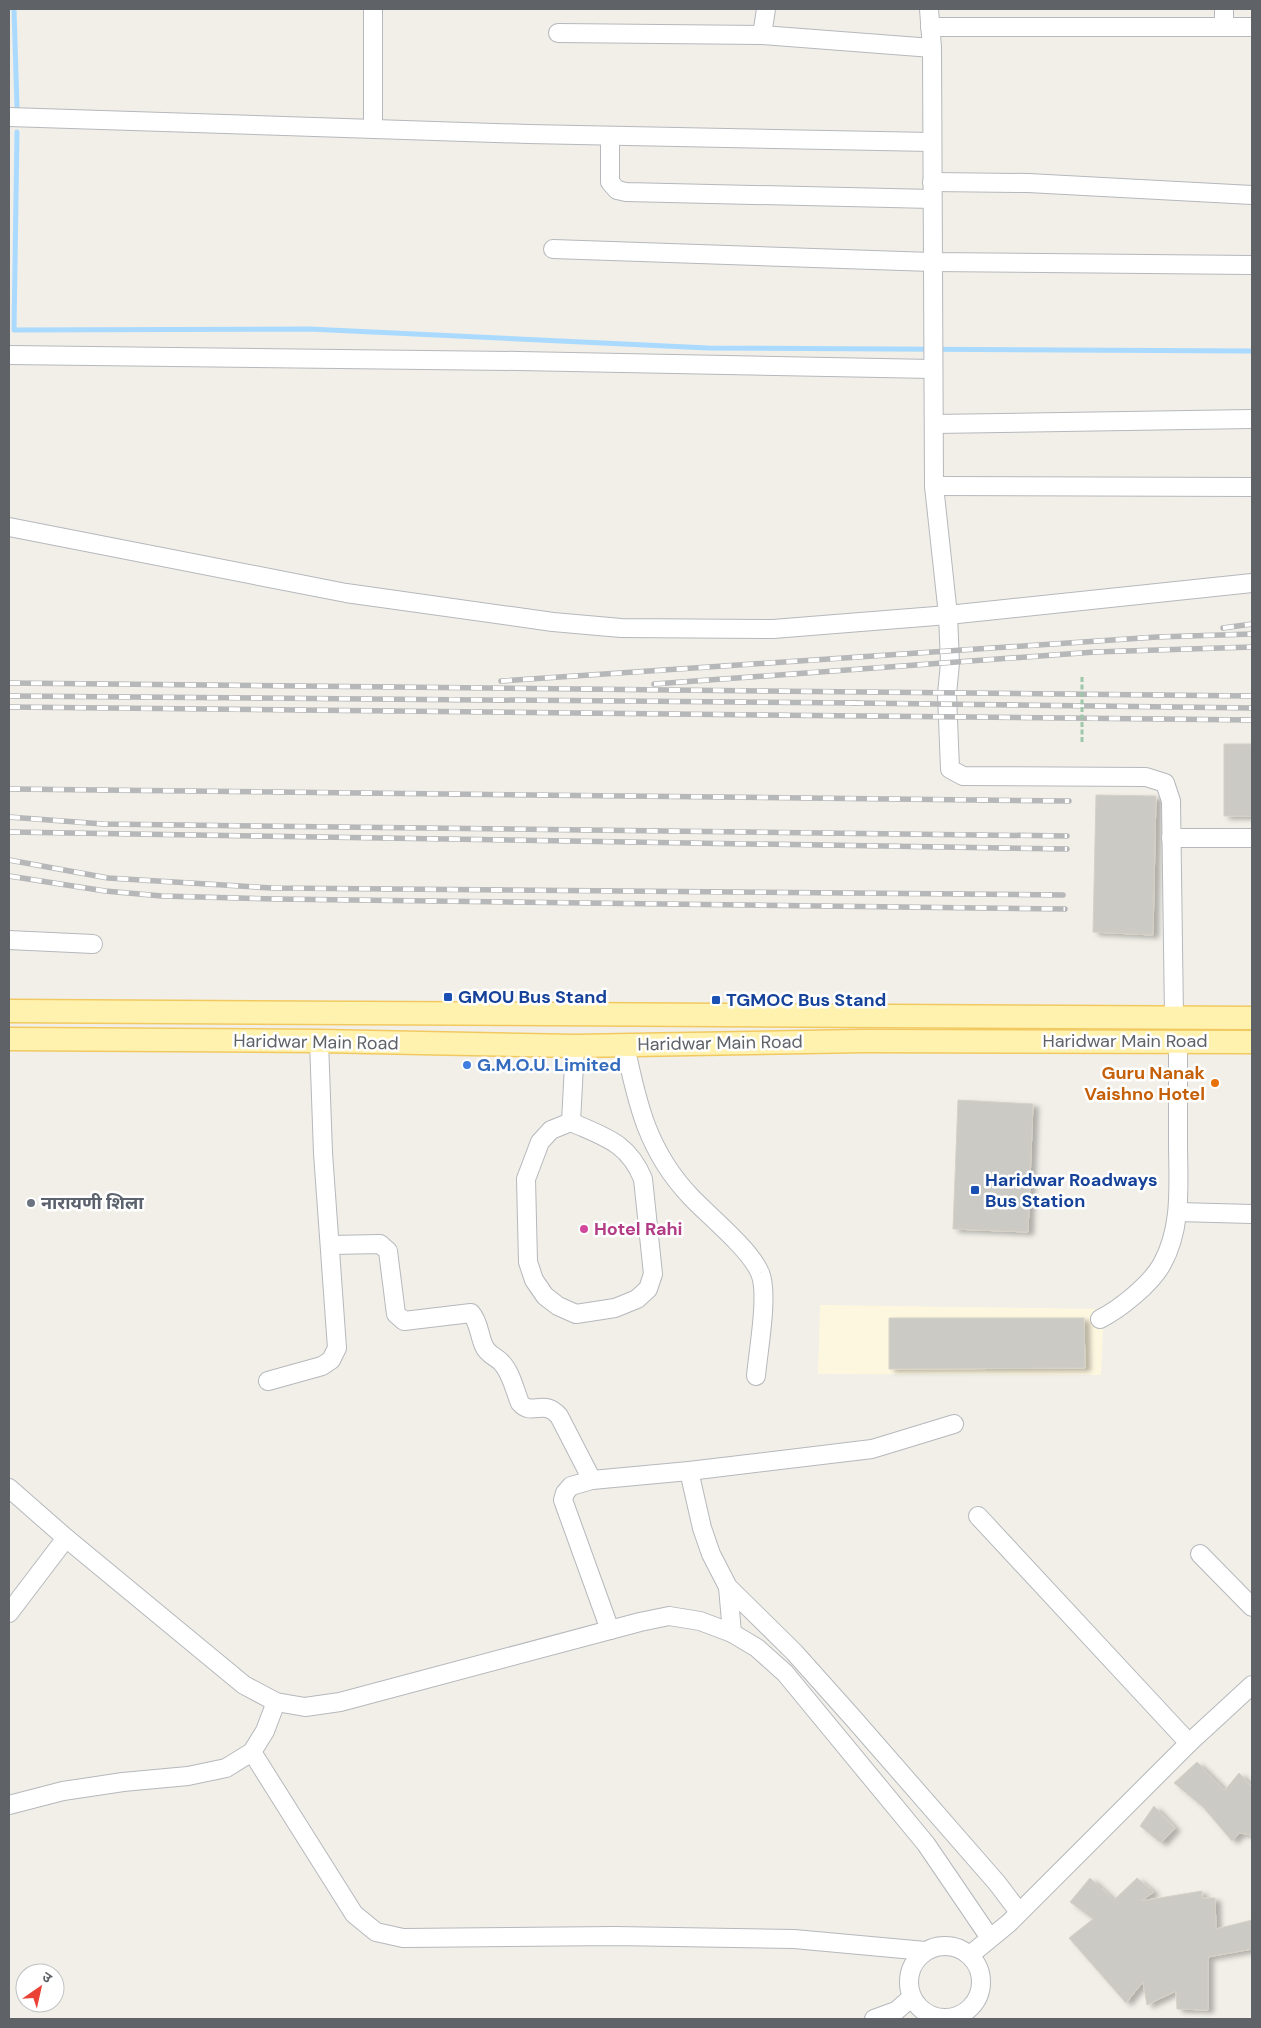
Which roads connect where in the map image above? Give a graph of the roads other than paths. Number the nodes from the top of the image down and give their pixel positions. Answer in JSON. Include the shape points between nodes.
{"nodes":[{"id":1,"x":373,"y":9,"type":"edge"},
{"id":2,"x":766,"y":9,"type":"edge"},
{"id":3,"x":929,"y":9,"type":"edge"},
{"id":4,"x":1224,"y":17,"type":"edge"},
{"id":5,"x":930,"y":27,"type":"junction"},
{"id":6,"x":1252,"y":27,"type":"edge"},
{"id":7,"x":558,"y":34,"type":"dead end"},
{"id":8,"x":762,"y":35,"type":"junction"},
{"id":9,"x":932,"y":48,"type":"junction"},
{"id":10,"x":9,"y":117,"type":"edge"},
{"id":11,"x":373,"y":129,"type":"junction"},
{"id":12,"x":610,"y":136,"type":"junction"},
{"id":13,"x":931,"y":142,"type":"junction"},
{"id":14,"x":932,"y":191,"type":"junction"},
{"id":15,"x":1252,"y":195,"type":"edge"},
{"id":16,"x":553,"y":249,"type":"dead end"},
{"id":17,"x":932,"y":262,"type":"junction"},
{"id":18,"x":1252,"y":266,"type":"edge"},
{"id":19,"x":9,"y":355,"type":"edge"},
{"id":20,"x":933,"y":356,"type":"junction"},
{"id":21,"x":1252,"y":419,"type":"edge"},
{"id":22,"x":934,"y":424,"type":"junction"},
{"id":23,"x":934,"y":486,"type":"junction"},
{"id":24,"x":1252,"y":487,"type":"edge"},
{"id":25,"x":9,"y":527,"type":"edge"},
{"id":26,"x":1252,"y":583,"type":"edge"},
{"id":27,"x":948,"y":615,"type":"junction"},
{"id":28,"x":1171,"y":838,"type":"junction"},
{"id":29,"x":1252,"y":838,"type":"edge"},
{"id":30,"x":9,"y":940,"type":"edge"},
{"id":31,"x":93,"y":944,"type":"dead end"},
{"id":32,"x":9,"y":1011,"type":"edge"},
{"id":33,"x":231,"y":1012,"type":"junction"},
{"id":34,"x":1087,"y":1016,"type":"junction"},
{"id":35,"x":1174,"y":1017,"type":"junction"},
{"id":36,"x":1252,"y":1018,"type":"edge"},
{"id":37,"x":9,"y":1039,"type":"edge"},
{"id":38,"x":231,"y":1040,"type":"junction"},
{"id":39,"x":319,"y":1041,"type":"junction"},
{"id":40,"x":1086,"y":1041,"type":"junction"},
{"id":41,"x":1178,"y":1042,"type":"junction"},
{"id":42,"x":1252,"y":1042,"type":"edge"},
{"id":43,"x":575,"y":1046,"type":"junction"},
{"id":44,"x":625,"y":1046,"type":"junction"},
{"id":45,"x":571,"y":1122,"type":"junction"},
{"id":46,"x":1178,"y":1212,"type":"junction"},
{"id":47,"x":1252,"y":1214,"type":"edge"},
{"id":48,"x":331,"y":1245,"type":"junction"},
{"id":49,"x":1100,"y":1319,"type":"dead end"},
{"id":50,"x":756,"y":1376,"type":"dead end"},
{"id":51,"x":268,"y":1381,"type":"dead end"},
{"id":52,"x":954,"y":1424,"type":"dead end"},
{"id":53,"x":689,"y":1471,"type":"junction"},
{"id":54,"x":592,"y":1480,"type":"junction"},
{"id":55,"x":9,"y":1488,"type":"edge"},
{"id":56,"x":978,"y":1516,"type":"dead end"},
{"id":57,"x":66,"y":1538,"type":"junction"},
{"id":58,"x":1200,"y":1554,"type":"dead end"},
{"id":59,"x":728,"y":1587,"type":"junction"},
{"id":60,"x":1252,"y":1607,"type":"edge"},
{"id":61,"x":9,"y":1613,"type":"edge"},
{"id":62,"x":610,"y":1630,"type":"junction"},
{"id":63,"x":732,"y":1633,"type":"junction"},
{"id":64,"x":1252,"y":1685,"type":"edge"},
{"id":65,"x":276,"y":1702,"type":"junction"},
{"id":66,"x":1189,"y":1743,"type":"junction"},
{"id":67,"x":252,"y":1752,"type":"junction"},
{"id":68,"x":9,"y":1805,"type":"edge"},
{"id":69,"x":1019,"y":1912,"type":"junction"},
{"id":70,"x":990,"y":1938,"type":"junction"},
{"id":71,"x":925,"y":1951,"type":"junction"},
{"id":72,"x":970,"y":1955,"type":"junction"},
{"id":73,"x":914,"y":2008,"type":"edge"},
{"id":74,"x":964,"y":2016,"type":"edge"},
{"id":75,"x":874,"y":2019,"type":"edge"}],
"edges":[{"from":1,"to":11,"type":"street"},
{"from":2,"to":8,"type":"street"},
{"from":3,"to":5,"type":"street"},
{"from":4,"to":5,"type":"street"},
{"from":4,"to":6,"type":"street"},
{"from":5,"to":9,"type":"street"},
{"from":7,"to":8,"type":"street"},
{"from":8,"to":9,"type":"street"},
{"from":9,"to":13,"type":"street"},
{"from":10,"to":11,"type":"street"},
{"from":11,"to":12,"type":"street"},
{"from":12,"to":13,"type":"street"},
{"from":12,"to":14,"type":"street","via":[[610,182],[618,190],[626,192]]},
{"from":13,"to":14,"type":"street"},
{"from":14,"to":15,"type":"street","via":[[1028,183]]},
{"from":14,"to":17,"type":"street"},
{"from":16,"to":17,"type":"street"},
{"from":17,"to":18,"type":"street"},
{"from":17,"to":20,"type":"street"},
{"from":19,"to":20,"type":"street","via":[[519,361]]},
{"from":20,"to":22,"type":"street"},
{"from":21,"to":22,"type":"street"},
{"from":22,"to":23,"type":"street"},
{"from":23,"to":24,"type":"street"},
{"from":23,"to":27,"type":"street"},
{"from":25,"to":27,"type":"street","via":[[346,593],[553,622],[621,628],[772,629]]},
{"from":26,"to":27,"type":"street"},
{"from":27,"to":28,"type":"street","via":[[950,769],[963,776],[1146,777],[1166,782],[1171,801]]},
{"from":28,"to":29,"type":"street"},
{"from":28,"to":35,"type":"street"},
{"from":30,"to":31,"type":"street"},
{"from":32,"to":33,"type":"main road","name":"Haridwar Main Road"},
{"from":33,"to":34,"type":"main road","name":"Haridwar Main Road"},
{"from":33,"to":38,"type":"main road"},
{"from":34,"to":35,"type":"main road","name":"Haridwar Main Road"},
{"from":34,"to":40,"type":"main road"},
{"from":35,"to":36,"type":"main road","name":"Haridwar Main Road"},
{"from":37,"to":38,"type":"main road","name":"Haridwar Main Road"},
{"from":38,"to":39,"type":"main road","name":"Haridwar Main Road"},
{"from":39,"to":43,"type":"main road","name":"Haridwar Main Road"},
{"from":39,"to":48,"type":"street","via":[[323,1153]]},
{"from":40,"to":41,"type":"main road","name":"Haridwar Main Road"},
{"from":40,"to":44,"type":"main road","name":"Haridwar Main Road"},
{"from":41,"to":42,"type":"main road","name":"Haridwar Main Road"},
{"from":41,"to":46,"type":"street"},
{"from":43,"to":44,"type":"main road","name":"Haridwar Main Road"},
{"from":43,"to":45,"type":"street"},
{"from":44,"to":50,"type":"street","via":[[637,1105],[666,1167],[750,1258],[760,1274],[763,1292]]},
{"from":45,"to":45,"type":"street","via":[[551,1130],[540,1142],[526,1179],[528,1262],[534,1280],[545,1296],[576,1314],[615,1308],[637,1299],[648,1289],[654,1274],[643,1179],[637,1164],[627,1151],[612,1141]]},
{"from":46,"to":47,"type":"street"},
{"from":46,"to":49,"type":"street","via":[[1162,1264],[1116,1311]]},
{"from":48,"to":51,"type":"street","via":[[337,1348],[331,1360],[322,1366]]},
{"from":48,"to":54,"type":"street","via":[[380,1244],[385,1247],[399,1319],[471,1313],[484,1346],[506,1369],[520,1402],[530,1409],[553,1408]]},
{"from":52,"to":53,"type":"street","via":[[872,1449]]},
{"from":53,"to":54,"type":"street"},
{"from":53,"to":59,"type":"street","via":[[702,1528]]},
{"from":54,"to":62,"type":"street","via":[[571,1486],[563,1500]]},
{"from":55,"to":57,"type":"street"},
{"from":56,"to":66,"type":"street"},
{"from":57,"to":61,"type":"street"},
{"from":57,"to":65,"type":"street","via":[[244,1685]]},
{"from":58,"to":60,"type":"street"},
{"from":59,"to":63,"type":"street"},
{"from":59,"to":69,"type":"street","via":[[794,1652]]},
{"from":62,"to":63,"type":"street","via":[[668,1616],[700,1621]]},
{"from":62,"to":65,"type":"street","via":[[340,1702],[305,1707]]},
{"from":63,"to":70,"type":"street","via":[[785,1673],[926,1844]]},
{"from":64,"to":66,"type":"street"},
{"from":65,"to":67,"type":"street","via":[[265,1731]]},
{"from":66,"to":69,"type":"street"},
{"from":67,"to":68,"type":"street","via":[[226,1768],[188,1776],[63,1791]]},
{"from":67,"to":71,"type":"street","via":[[354,1914],[376,1932],[403,1938],[794,1938]]},
{"from":69,"to":70,"type":"street"},
{"from":70,"to":72,"type":"street"},
{"from":71,"to":72,"type":"street","via":[[940,1945],[956,1947]]},
{"from":71,"to":73,"type":"street","via":[[913,1964],[908,1981]]},
{"from":72,"to":74,"type":"street","via":[[980,1969],[982,1986],[977,2002]]},
{"from":73,"to":74,"type":"street","via":[[933,2017],[949,2019]]},
{"from":73,"to":75,"type":"street"}]}
